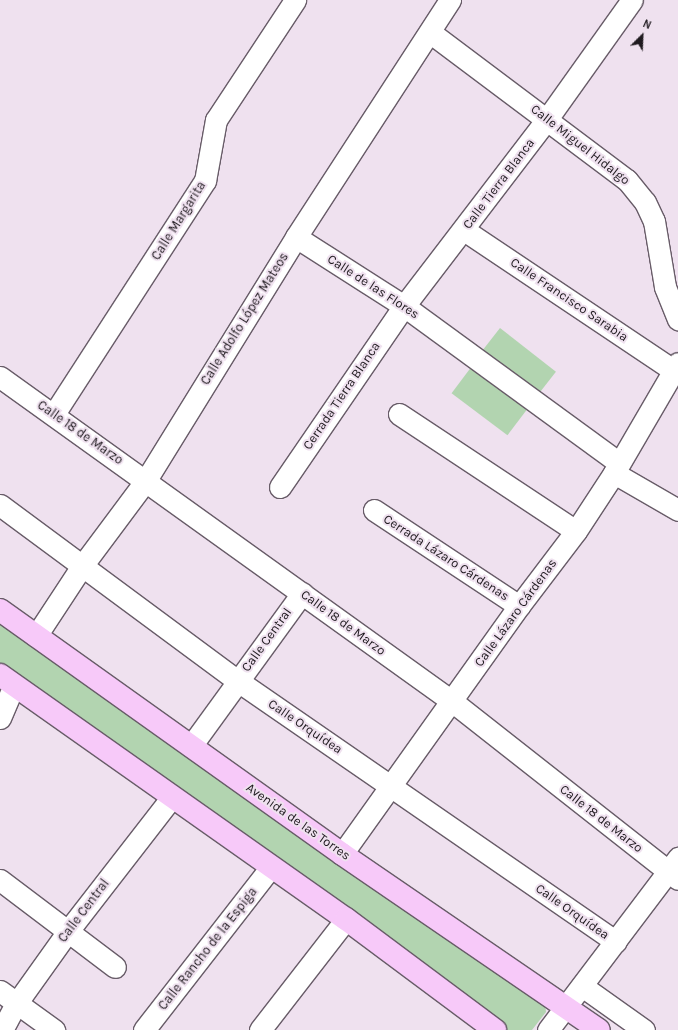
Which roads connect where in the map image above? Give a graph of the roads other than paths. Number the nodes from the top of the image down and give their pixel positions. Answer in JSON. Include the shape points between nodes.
{"nodes":[{"id":1,"x":295,"y":0,"type":"edge"},
{"id":2,"x":450,"y":0,"type":"edge"},
{"id":3,"x":632,"y":0,"type":"edge"},
{"id":4,"x":431,"y":33,"type":"junction"},
{"id":5,"x":547,"y":119,"type":"junction"},
{"id":6,"x":464,"y":230,"type":"junction"},
{"id":7,"x":296,"y":237,"type":"junction"},
{"id":8,"x":404,"y":306,"type":"junction"},
{"id":9,"x":678,"y":320,"type":"edge"},
{"id":10,"x":676,"y":367,"type":"edge"},
{"id":11,"x":0,"y":377,"type":"edge"},
{"id":12,"x":54,"y":414,"type":"junction"},
{"id":13,"x":399,"y":414,"type":"dead end"},
{"id":14,"x":617,"y":468,"type":"junction"},
{"id":15,"x":146,"y":480,"type":"junction"},
{"id":16,"x":280,"y":487,"type":"dead end"},
{"id":17,"x":0,"y":505,"type":"edge"},
{"id":18,"x":374,"y":510,"type":"dead end"},
{"id":19,"x":678,"y":510,"type":"edge"},
{"id":20,"x":576,"y":531,"type":"junction"},
{"id":21,"x":82,"y":566,"type":"junction"},
{"id":22,"x":302,"y":593,"type":"junction"},
{"id":23,"x":519,"y":606,"type":"junction"},
{"id":24,"x":0,"y":610,"type":"edge"},
{"id":25,"x":36,"y":636,"type":"junction"},
{"id":26,"x":7,"y":680,"type":"edge"},
{"id":27,"x":238,"y":681,"type":"junction"},
{"id":28,"x":453,"y":702,"type":"junction"},
{"id":29,"x":0,"y":718,"type":"edge"},
{"id":30,"x":191,"y":746,"type":"junction"},
{"id":31,"x":391,"y":786,"type":"junction"},
{"id":32,"x":172,"y":797,"type":"junction"},
{"id":33,"x":342,"y":854,"type":"junction"},
{"id":34,"x":271,"y":867,"type":"junction"},
{"id":35,"x":675,"y":870,"type":"edge"},
{"id":36,"x":0,"y":880,"type":"edge"},
{"id":37,"x":346,"y":919,"type":"junction"},
{"id":38,"x":68,"y":931,"type":"junction"},
{"id":39,"x":616,"y":942,"type":"junction"},
{"id":40,"x":115,"y":967,"type":"dead end"},
{"id":41,"x":582,"y":986,"type":"junction"},
{"id":42,"x":0,"y":991,"type":"edge"},
{"id":43,"x":16,"y":1004,"type":"junction"},
{"id":44,"x":566,"y":1006,"type":"junction"},
{"id":45,"x":2,"y":1030,"type":"edge"},
{"id":46,"x":54,"y":1030,"type":"edge"},
{"id":47,"x":144,"y":1030,"type":"edge"},
{"id":48,"x":260,"y":1030,"type":"edge"},
{"id":49,"x":495,"y":1030,"type":"edge"},
{"id":50,"x":548,"y":1030,"type":"edge"},
{"id":51,"x":599,"y":1030,"type":"edge"},
{"id":52,"x":644,"y":1030,"type":"edge"}],
"edges":[{"from":1,"to":12,"type":"street","name":"Calle Margarita","via":[[216,120],[205,181]]},
{"from":2,"to":4,"type":"street","name":"Calle Adolfo López Mateos"},
{"from":3,"to":5,"type":"street","name":"Calle Tierra Blanca"},
{"from":4,"to":5,"type":"street","name":"Calle Miguel Hidalgo"},
{"from":4,"to":7,"type":"street","name":"Calle Adolfo López Mateos"},
{"from":5,"to":6,"type":"street","name":"Calle Tierra Blanca"},
{"from":5,"to":9,"type":"street","name":"Calle Miguel Hidalgo","via":[[627,180],[645,202],[654,221],[665,287]]},
{"from":6,"to":8,"type":"street","name":"Calle Tierra Blanca"},
{"from":6,"to":10,"type":"street","name":"Calle Francisco Sarabia"},
{"from":7,"to":8,"type":"street","name":"Calle de las Flores"},
{"from":7,"to":15,"type":"street","name":"Calle Adolfo López Mateos"},
{"from":8,"to":14,"type":"street","name":"Calle de las Flores","via":[[557,417]]},
{"from":8,"to":16,"type":"street","name":"Cerrada Tierra Blanca"},
{"from":10,"to":14,"type":"street","name":"Calle Lázaro Cárdenas"},
{"from":11,"to":12,"type":"street","name":"Calle 18 de Marzo"},
{"from":12,"to":15,"type":"street","name":"Calle 18 de Marzo"},
{"from":13,"to":20,"type":"street"},
{"from":14,"to":19,"type":"street"},
{"from":14,"to":20,"type":"street","name":"Calle Lázaro Cárdenas"},
{"from":15,"to":21,"type":"street","name":"Calle Adolfo López Mateos"},
{"from":15,"to":22,"type":"street","name":"Calle 18 de Marzo"},
{"from":17,"to":21,"type":"street","name":"Calle Orquídea"},
{"from":18,"to":23,"type":"street","name":"Cerrada Lázaro Cárdenas"},
{"from":20,"to":23,"type":"street","name":"Calle Lázaro Cárdenas"},
{"from":21,"to":25,"type":"street","name":"Calle Adolfo López Mateos"},
{"from":21,"to":27,"type":"street","name":"Calle Orquídea"},
{"from":22,"to":27,"type":"street","name":"Calle Central"},
{"from":22,"to":28,"type":"street","name":"Calle 18 de Marzo"},
{"from":23,"to":28,"type":"street","name":"Calle Lázaro Cárdenas"},
{"from":24,"to":25,"type":"main road","name":"Avenida de las Torres"},
{"from":25,"to":30,"type":"main road","name":"Avenida de las Torres"},
{"from":26,"to":29,"type":"street"},
{"from":26,"to":32,"type":"main road"},
{"from":27,"to":30,"type":"street","name":"Calle Central"},
{"from":27,"to":31,"type":"street","name":"Calle Orquídea"},
{"from":28,"to":31,"type":"street","name":"Calle Lázaro Cárdenas"},
{"from":28,"to":35,"type":"street","name":"Calle 18 de Marzo"},
{"from":30,"to":33,"type":"main road","name":"Avenida de las Torres"},
{"from":31,"to":33,"type":"street","name":"Calle Lázaro Cárdenas"},
{"from":31,"to":39,"type":"street","name":"Calle Orquídea"},
{"from":32,"to":34,"type":"main road"},
{"from":32,"to":38,"type":"street","name":"Calle Central"},
{"from":33,"to":44,"type":"main road","name":"Avenida de las Torres"},
{"from":34,"to":37,"type":"main road"},
{"from":34,"to":47,"type":"street","name":"Calle Rancho de la Espiga"},
{"from":35,"to":39,"type":"street"},
{"from":36,"to":38,"type":"street"},
{"from":37,"to":48,"type":"street"},
{"from":37,"to":49,"type":"main road"},
{"from":38,"to":40,"type":"street"},
{"from":38,"to":43,"type":"street","name":"Calle Central"},
{"from":39,"to":41,"type":"street"},
{"from":41,"to":44,"type":"street"},
{"from":41,"to":52,"type":"street"},
{"from":42,"to":43,"type":"street"},
{"from":43,"to":45,"type":"street","name":"Calle Central"},
{"from":43,"to":46,"type":"street"},
{"from":44,"to":50,"type":"street"},
{"from":44,"to":51,"type":"main road","name":"Avenida de las Torres"}]}
